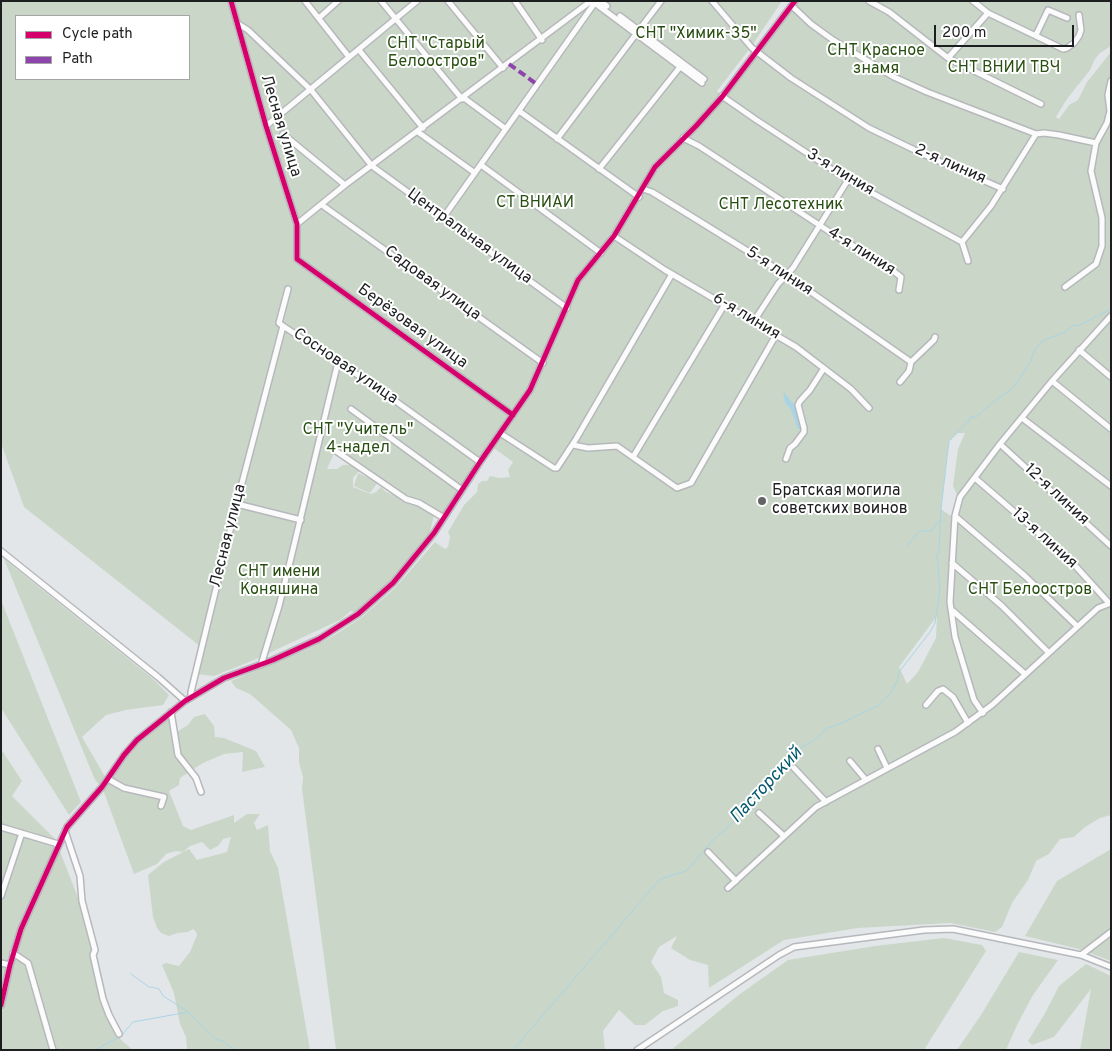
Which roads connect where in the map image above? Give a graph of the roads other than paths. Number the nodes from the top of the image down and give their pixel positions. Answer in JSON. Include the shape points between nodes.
{"nodes":[{"id":1,"x":231,"y":1,"type":"edge"},
{"id":2,"x":305,"y":1,"type":"edge"},
{"id":3,"x":338,"y":1,"type":"edge"},
{"id":4,"x":381,"y":1,"type":"edge"},
{"id":5,"x":417,"y":1,"type":"edge"},
{"id":6,"x":448,"y":1,"type":"edge"},
{"id":7,"x":514,"y":1,"type":"edge"},
{"id":8,"x":661,"y":1,"type":"edge"},
{"id":9,"x":712,"y":1,"type":"edge"},
{"id":10,"x":869,"y":1,"type":"edge"},
{"id":11,"x":594,"y":2,"type":"edge"},
{"id":12,"x":974,"y":2,"type":"edge"},
{"id":13,"x":793,"y":4,"type":"edge"},
{"id":14,"x":607,"y":6,"type":"dead end"},
{"id":15,"x":988,"y":13,"type":"junction"},
{"id":16,"x":1079,"y":15,"type":"dead end"},
{"id":17,"x":620,"y":16,"type":"dead end"},
{"id":18,"x":319,"y":18,"type":"junction"},
{"id":19,"x":1067,"y":18,"type":"dead end"},
{"id":20,"x":395,"y":20,"type":"junction"},
{"id":21,"x":236,"y":23,"type":"junction"},
{"id":22,"x":638,"y":32,"type":"junction"},
{"id":23,"x":1036,"y":35,"type":"junction"},
{"id":24,"x":542,"y":40,"type":"junction"},
{"id":25,"x":359,"y":50,"type":"junction"},
{"id":26,"x":756,"y":51,"type":"junction"},
{"id":27,"x":349,"y":58,"type":"junction"},
{"id":28,"x":948,"y":58,"type":"junction"},
{"id":29,"x":680,"y":67,"type":"junction"},
{"id":30,"x":503,"y":68,"type":"junction"},
{"id":31,"x":1111,"y":80,"type":"edge"},
{"id":32,"x":310,"y":90,"type":"junction"},
{"id":33,"x":722,"y":96,"type":"junction"},
{"id":34,"x":463,"y":98,"type":"junction"},
{"id":35,"x":1041,"y":104,"type":"dead end"},
{"id":36,"x":519,"y":111,"type":"junction"},
{"id":37,"x":266,"y":126,"type":"junction"},
{"id":38,"x":506,"y":129,"type":"junction"},
{"id":39,"x":421,"y":130,"type":"junction"},
{"id":40,"x":282,"y":134,"type":"dead end"},
{"id":41,"x":1036,"y":134,"type":"junction"},
{"id":42,"x":683,"y":138,"type":"junction"},
{"id":43,"x":557,"y":139,"type":"junction"},
{"id":44,"x":1096,"y":143,"type":"junction"},
{"id":45,"x":481,"y":165,"type":"junction"},
{"id":46,"x":372,"y":166,"type":"junction"},
{"id":47,"x":599,"y":169,"type":"junction"},
{"id":48,"x":475,"y":173,"type":"junction"},
{"id":49,"x":848,"y":180,"type":"junction"},
{"id":50,"x":345,"y":185,"type":"junction"},
{"id":51,"x":642,"y":189,"type":"junction"},
{"id":52,"x":1003,"y":189,"type":"junction"},
{"id":53,"x":639,"y":197,"type":"junction"},
{"id":54,"x":322,"y":205,"type":"junction"},
{"id":55,"x":443,"y":218,"type":"junction"},
{"id":56,"x":297,"y":224,"type":"junction"},
{"id":57,"x":820,"y":225,"type":"junction"},
{"id":58,"x":614,"y":236,"type":"junction"},
{"id":59,"x":962,"y":242,"type":"junction"},
{"id":60,"x":600,"y":253,"type":"junction"},
{"id":61,"x":296,"y":259,"type":"joint"},
{"id":62,"x":968,"y":261,"type":"dead end"},
{"id":63,"x":672,"y":274,"type":"junction"},
{"id":64,"x":786,"y":275,"type":"junction"},
{"id":65,"x":1065,"y":287,"type":"dead end"},
{"id":66,"x":288,"y":290,"type":"dead end"},
{"id":67,"x":898,"y":290,"type":"dead end"},
{"id":68,"x":724,"y":304,"type":"junction"},
{"id":69,"x":567,"y":308,"type":"junction"},
{"id":70,"x":1111,"y":316,"type":"edge"},
{"id":71,"x":754,"y":322,"type":"junction"},
{"id":72,"x":283,"y":326,"type":"junction"},
{"id":73,"x":776,"y":335,"type":"junction"},
{"id":74,"x":935,"y":337,"type":"dead end"},
{"id":75,"x":1079,"y":350,"type":"junction"},
{"id":76,"x":338,"y":362,"type":"junction"},
{"id":77,"x":911,"y":362,"type":"junction"},
{"id":78,"x":543,"y":363,"type":"junction"},
{"id":79,"x":824,"y":368,"type":"junction"},
{"id":80,"x":1111,"y":377,"type":"edge"},
{"id":81,"x":1052,"y":381,"type":"junction"},
{"id":82,"x":900,"y":382,"type":"dead end"},
{"id":83,"x":869,"y":408,"type":"dead end"},
{"id":84,"x":351,"y":409,"type":"dead end"},
{"id":85,"x":513,"y":415,"type":"junction"},
{"id":86,"x":1022,"y":418,"type":"junction"},
{"id":87,"x":1111,"y":429,"type":"edge"},
{"id":88,"x":500,"y":433,"type":"junction"},
{"id":89,"x":573,"y":444,"type":"junction"},
{"id":90,"x":1000,"y":444,"type":"junction"},
{"id":91,"x":336,"y":452,"type":"dead end"},
{"id":92,"x":633,"y":457,"type":"junction"},
{"id":93,"x":786,"y":458,"type":"dead end"},
{"id":94,"x":480,"y":462,"type":"junction"},
{"id":95,"x":975,"y":478,"type":"junction"},
{"id":96,"x":1111,"y":486,"type":"edge"},
{"id":97,"x":462,"y":490,"type":"junction"},
{"id":98,"x":237,"y":504,"type":"junction"},
{"id":99,"x":956,"y":516,"type":"junction"},
{"id":100,"x":444,"y":518,"type":"junction"},
{"id":101,"x":301,"y":520,"type":"junction"},
{"id":102,"x":1111,"y":546,"type":"edge"},
{"id":103,"x":1,"y":551,"type":"edge"},
{"id":104,"x":952,"y":563,"type":"junction"},
{"id":105,"x":1110,"y":603,"type":"edge"},
{"id":106,"x":953,"y":612,"type":"junction"},
{"id":107,"x":1077,"y":626,"type":"junction"},
{"id":108,"x":1048,"y":652,"type":"junction"},
{"id":109,"x":261,"y":665,"type":"junction"},
{"id":110,"x":1025,"y":674,"type":"junction"},
{"id":111,"x":191,"y":697,"type":"junction"},
{"id":112,"x":185,"y":701,"type":"junction"},
{"id":113,"x":926,"y":705,"type":"dead end"},
{"id":114,"x":171,"y":712,"type":"junction"},
{"id":115,"x":982,"y":713,"type":"junction"},
{"id":116,"x":968,"y":723,"type":"junction"},
{"id":117,"x":878,"y":749,"type":"dead end"},
{"id":118,"x":850,"y":762,"type":"dead end"},
{"id":119,"x":794,"y":768,"type":"dead end"},
{"id":120,"x":887,"y":768,"type":"junction"},
{"id":121,"x":108,"y":779,"type":"junction"},
{"id":122,"x":866,"y":780,"type":"junction"},
{"id":123,"x":201,"y":792,"type":"dead end"},
{"id":124,"x":826,"y":802,"type":"junction"},
{"id":125,"x":161,"y":806,"type":"dead end"},
{"id":126,"x":759,"y":812,"type":"dead end"},
{"id":127,"x":1,"y":827,"type":"edge"},
{"id":128,"x":65,"y":831,"type":"junction"},
{"id":129,"x":22,"y":833,"type":"junction"},
{"id":130,"x":784,"y":836,"type":"junction"},
{"id":131,"x":58,"y":844,"type":"junction"},
{"id":132,"x":708,"y":852,"type":"dead end"},
{"id":133,"x":736,"y":881,"type":"junction"},
{"id":134,"x":728,"y":888,"type":"dead end"},
{"id":135,"x":1,"y":896,"type":"edge"},
{"id":136,"x":1111,"y":932,"type":"edge"},
{"id":137,"x":13,"y":953,"type":"junction"},
{"id":138,"x":1081,"y":955,"type":"junction"},
{"id":139,"x":1,"y":963,"type":"edge"},
{"id":140,"x":10,"y":965,"type":"junction"},
{"id":141,"x":1111,"y":967,"type":"edge"},
{"id":142,"x":1,"y":1005,"type":"edge"},
{"id":143,"x":119,"y":1034,"type":"dead end"},
{"id":144,"x":53,"y":1050,"type":"edge"},
{"id":145,"x":637,"y":1050,"type":"edge"}],
"edges":[{"from":1,"to":21,"type":"street","name":"Лесная улица"},
{"from":2,"to":18,"type":"street"},
{"from":3,"to":18,"type":"street"},
{"from":4,"to":20,"type":"street"},
{"from":5,"to":20,"type":"street"},
{"from":6,"to":30,"type":"street"},
{"from":7,"to":24,"type":"street"},
{"from":8,"to":22,"type":"street"},
{"from":9,"to":26,"type":"street"},
{"from":10,"to":28,"type":"street","via":[[889,12]]},
{"from":11,"to":14,"type":"street"},
{"from":11,"to":22,"type":"street"},
{"from":11,"to":24,"type":"street"},
{"from":11,"to":36,"type":"street"},
{"from":12,"to":15,"type":"street"},
{"from":13,"to":26,"type":"street"},
{"from":13,"to":41,"type":"street","via":[[811,24],[894,77]]},
{"from":15,"to":23,"type":"street"},
{"from":15,"to":28,"type":"street"},
{"from":16,"to":23,"type":"street","via":[[1080,36],[1067,48]]},
{"from":17,"to":22,"type":"street"},
{"from":18,"to":27,"type":"street"},
{"from":19,"to":23,"type":"street","via":[[1048,10]]},
{"from":20,"to":25,"type":"street"},
{"from":20,"to":34,"type":"street"},
{"from":21,"to":32,"type":"street","name":"Центральная улица","via":[[248,30]]},
{"from":21,"to":37,"type":"street","name":"Лесная улица"},
{"from":22,"to":29,"type":"street"},
{"from":22,"to":29,"type":"street","via":[[703,81]]},
{"from":22,"to":43,"type":"street"},
{"from":24,"to":30,"type":"street"},
{"from":25,"to":27,"type":"street"},
{"from":25,"to":39,"type":"street"},
{"from":26,"to":33,"type":"street"},
{"from":26,"to":52,"type":"street","name":"2-я линия","via":[[791,78],[869,128]]},
{"from":27,"to":32,"type":"street"},
{"from":28,"to":35,"type":"street"},
{"from":29,"to":47,"type":"street"},
{"from":30,"to":34,"type":"street"},
{"from":31,"to":44,"type":"street","via":[[1107,123]]},
{"from":32,"to":37,"type":"street"},
{"from":32,"to":46,"type":"street","name":"Центральная улица"},
{"from":33,"to":42,"type":"street"},
{"from":33,"to":49,"type":"street","name":"3-я линия"},
{"from":34,"to":38,"type":"street"},
{"from":34,"to":39,"type":"street"},
{"from":36,"to":38,"type":"street"},
{"from":36,"to":43,"type":"street"},
{"from":37,"to":56,"type":"street","name":"Лесная улица"},
{"from":38,"to":45,"type":"street"},
{"from":39,"to":46,"type":"street"},
{"from":39,"to":48,"type":"street"},
{"from":40,"to":50,"type":"street"},
{"from":41,"to":44,"type":"street"},
{"from":41,"to":52,"type":"street"},
{"from":42,"to":51,"type":"street","via":[[655,167]]},
{"from":42,"to":57,"type":"street","name":"4-я линия"},
{"from":43,"to":47,"type":"street"},
{"from":44,"to":65,"type":"street","via":[[1092,171],[1102,218],[1102,246],[1096,264]]},
{"from":45,"to":48,"type":"street"},
{"from":45,"to":60,"type":"street"},
{"from":46,"to":50,"type":"street"},
{"from":46,"to":55,"type":"street","name":"Центральная улица"},
{"from":47,"to":53,"type":"street"},
{"from":48,"to":55,"type":"street"},
{"from":49,"to":57,"type":"street"},
{"from":49,"to":59,"type":"street","name":"3-я линия"},
{"from":50,"to":54,"type":"street"},
{"from":51,"to":53,"type":"street"},
{"from":51,"to":64,"type":"street","name":"5-я линия","via":[[652,192]]},
{"from":52,"to":59,"type":"street"},
{"from":53,"to":58,"type":"street"},
{"from":54,"to":56,"type":"street"},
{"from":54,"to":78,"type":"street","name":"Садовая улица"},
{"from":55,"to":69,"type":"street","name":"Центральная улица"},
{"from":56,"to":61,"type":"street","name":"Лесная улица"},
{"from":57,"to":64,"type":"street"},
{"from":57,"to":67,"type":"street","name":"4-я линия","via":[[901,276]]},
{"from":58,"to":60,"type":"street"},
{"from":58,"to":63,"type":"street","name":"6-я линия"},
{"from":59,"to":62,"type":"street"},
{"from":60,"to":69,"type":"street","via":[[578,280]]},
{"from":61,"to":85,"type":"street","name":"Берёзовая улица"},
{"from":63,"to":68,"type":"street","name":"6-я линия"},
{"from":63,"to":89,"type":"street"},
{"from":64,"to":71,"type":"street"},
{"from":64,"to":77,"type":"street","name":"5-я линия"},
{"from":66,"to":72,"type":"street","name":"Лесная улица","via":[[279,323]]},
{"from":68,"to":71,"type":"street","name":"6-я линия"},
{"from":68,"to":92,"type":"street"},
{"from":69,"to":78,"type":"street"},
{"from":70,"to":75,"type":"street"},
{"from":71,"to":73,"type":"street","name":"6-я линия"},
{"from":72,"to":76,"type":"street","name":"Сосновая улица"},
{"from":72,"to":98,"type":"street","name":"Лесная улица"},
{"from":73,"to":79,"type":"street","name":"6-я линия"},
{"from":73,"to":92,"type":"street","via":[[691,483],[677,488]]},
{"from":74,"to":77,"type":"street"},
{"from":75,"to":80,"type":"street"},
{"from":75,"to":81,"type":"street"},
{"from":76,"to":94,"type":"street","name":"Сосновая улица"},
{"from":76,"to":101,"type":"street"},
{"from":77,"to":82,"type":"street","via":[[909,371]]},
{"from":78,"to":85,"type":"street"},
{"from":79,"to":83,"type":"street","name":"6-я линия"},
{"from":79,"to":93,"type":"street","via":[[798,405],[804,432]]},
{"from":81,"to":86,"type":"street"},
{"from":81,"to":87,"type":"street"},
{"from":84,"to":97,"type":"street"},
{"from":85,"to":88,"type":"street"},
{"from":86,"to":90,"type":"street"},
{"from":86,"to":96,"type":"street"},
{"from":88,"to":89,"type":"street","via":[[555,468]]},
{"from":88,"to":94,"type":"street"},
{"from":89,"to":92,"type":"street","via":[[588,448],[617,446]]},
{"from":90,"to":95,"type":"street"},
{"from":90,"to":102,"type":"street","name":"12-я линия"},
{"from":91,"to":100,"type":"street","via":[[406,499]]},
{"from":94,"to":97,"type":"street"},
{"from":95,"to":99,"type":"street","via":[[960,497]]},
{"from":95,"to":105,"type":"street","name":"13-я линия","via":[[1070,560]]},
{"from":97,"to":100,"type":"street"},
{"from":98,"to":101,"type":"street"},
{"from":98,"to":111,"type":"street","name":"Лесная улица"},
{"from":99,"to":104,"type":"street"},
{"from":99,"to":107,"type":"street"},
{"from":100,"to":109,"type":"street","via":[[393,584],[358,614],[319,639]]},
{"from":101,"to":109,"type":"street"},
{"from":103,"to":112,"type":"street"},
{"from":104,"to":106,"type":"street","via":[[950,602]]},
{"from":104,"to":108,"type":"street"},
{"from":105,"to":107,"type":"street","via":[[1098,608]]},
{"from":106,"to":110,"type":"street"},
{"from":106,"to":115,"type":"street","via":[[955,637],[974,700]]},
{"from":107,"to":108,"type":"street"},
{"from":108,"to":110,"type":"street"},
{"from":109,"to":111,"type":"street","via":[[224,678]]},
{"from":110,"to":115,"type":"street"},
{"from":111,"to":112,"type":"street"},
{"from":112,"to":114,"type":"street"},
{"from":113,"to":116,"type":"street","via":[[943,689],[953,697]]},
{"from":114,"to":121,"type":"street","via":[[137,740]]},
{"from":114,"to":123,"type":"street","via":[[178,754],[196,778]]},
{"from":115,"to":116,"type":"street"},
{"from":116,"to":120,"type":"street"},
{"from":117,"to":120,"type":"street"},
{"from":118,"to":122,"type":"street"},
{"from":119,"to":124,"type":"street"},
{"from":120,"to":122,"type":"street"},
{"from":121,"to":125,"type":"street","via":[[124,788],[164,797]]},
{"from":121,"to":128,"type":"street"},
{"from":122,"to":124,"type":"street"},
{"from":124,"to":130,"type":"street"},
{"from":126,"to":130,"type":"street"},
{"from":127,"to":129,"type":"street"},
{"from":128,"to":131,"type":"street"},
{"from":128,"to":143,"type":"street","via":[[80,876],[82,901],[104,999]]},
{"from":129,"to":131,"type":"street"},
{"from":129,"to":135,"type":"street"},
{"from":130,"to":133,"type":"street"},
{"from":131,"to":137,"type":"street"},
{"from":132,"to":133,"type":"street"},
{"from":133,"to":134,"type":"street"},
{"from":136,"to":138,"type":"street"},
{"from":137,"to":140,"type":"street"},
{"from":137,"to":144,"type":"street","via":[[28,963]]},
{"from":138,"to":141,"type":"street"},
{"from":138,"to":145,"type":"street","via":[[953,930],[924,930],[794,947]]},
{"from":139,"to":140,"type":"street"},
{"from":140,"to":142,"type":"street"}]}
